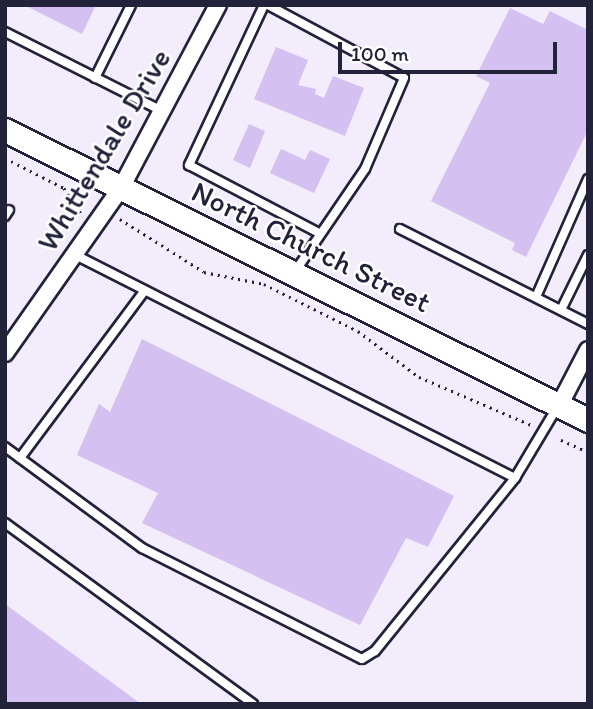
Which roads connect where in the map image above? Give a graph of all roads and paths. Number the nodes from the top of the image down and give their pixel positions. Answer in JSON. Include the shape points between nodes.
{"nodes":[{"id":1,"x":131,"y":5,"type":"edge"},
{"id":2,"x":218,"y":5,"type":"edge"},
{"id":3,"x":266,"y":5,"type":"edge"},
{"id":4,"x":5,"y":32,"type":"edge"},
{"id":5,"x":95,"y":78,"type":"junction"},
{"id":6,"x":166,"y":113,"type":"junction"},
{"id":7,"x":5,"y":130,"type":"edge"},
{"id":8,"x":5,"y":158,"type":"edge"},
{"id":9,"x":588,"y":178,"type":"edge"},
{"id":10,"x":121,"y":188,"type":"junction"},
{"id":11,"x":81,"y":214,"type":"dead end"},
{"id":12,"x":120,"y":219,"type":"dead end"},
{"id":13,"x":400,"y":229,"type":"dead end"},
{"id":14,"x":317,"y":232,"type":"junction"},
{"id":15,"x":76,"y":255,"type":"junction"},
{"id":16,"x":588,"y":255,"type":"edge"},
{"id":17,"x":294,"y":273,"type":"junction"},
{"id":18,"x":145,"y":290,"type":"junction"},
{"id":19,"x":536,"y":297,"type":"junction"},
{"id":20,"x":561,"y":310,"type":"junction"},
{"id":21,"x":588,"y":324,"type":"edge"},
{"id":22,"x":10,"y":335,"type":"edge"},
{"id":23,"x":588,"y":351,"type":"edge"},
{"id":24,"x":5,"y":353,"type":"edge"},
{"id":25,"x":559,"y":406,"type":"junction"},
{"id":26,"x":588,"y":421,"type":"edge"},
{"id":27,"x":534,"y":426,"type":"dead end"},
{"id":28,"x":561,"y":440,"type":"dead end"},
{"id":29,"x":5,"y":447,"type":"edge"},
{"id":30,"x":588,"y":452,"type":"edge"},
{"id":31,"x":20,"y":458,"type":"junction"},
{"id":32,"x":515,"y":478,"type":"junction"},
{"id":33,"x":5,"y":523,"type":"edge"},
{"id":34,"x":253,"y":704,"type":"edge"}],
"edges":[{"from":1,"to":5,"type":"lane"},
{"from":2,"to":6,"type":"street","name":"Whittendale Drive"},
{"from":3,"to":14,"type":"lane","via":[[189,165]]},
{"from":3,"to":14,"type":"lane","via":[[404,78],[365,169]]},
{"from":4,"to":5,"type":"lane"},
{"from":5,"to":6,"type":"lane"},
{"from":6,"to":10,"type":"street","name":"Whittendale Drive"},
{"from":7,"to":10,"type":"main road","name":"North Church Street"},
{"from":8,"to":11,"type":"path","via":[[64,188]]},
{"from":9,"to":19,"type":"lane"},
{"from":10,"to":15,"type":"street","name":"Whittendale Drive"},
{"from":10,"to":17,"type":"main road","name":"North Church Street"},
{"from":12,"to":27,"type":"path","via":[[204,272],[264,284],[358,331],[419,377]]},
{"from":13,"to":19,"type":"lane"},
{"from":14,"to":17,"type":"lane"},
{"from":15,"to":18,"type":"lane"},
{"from":15,"to":22,"type":"street","name":"Whittendale Drive"},
{"from":16,"to":20,"type":"lane"},
{"from":17,"to":25,"type":"main road","name":"North Church Street"},
{"from":18,"to":31,"type":"lane"},
{"from":18,"to":32,"type":"lane"},
{"from":19,"to":20,"type":"lane"},
{"from":20,"to":21,"type":"lane"},
{"from":22,"to":24,"type":"street","name":"Whittendale Drive"},
{"from":23,"to":25,"type":"street"},
{"from":25,"to":26,"type":"main road","name":"North Church Street"},
{"from":25,"to":32,"type":"lane"},
{"from":28,"to":30,"type":"path"},
{"from":29,"to":31,"type":"lane"},
{"from":31,"to":32,"type":"lane","via":[[142,548],[362,659],[375,651]]},
{"from":33,"to":34,"type":"lane"}]}
